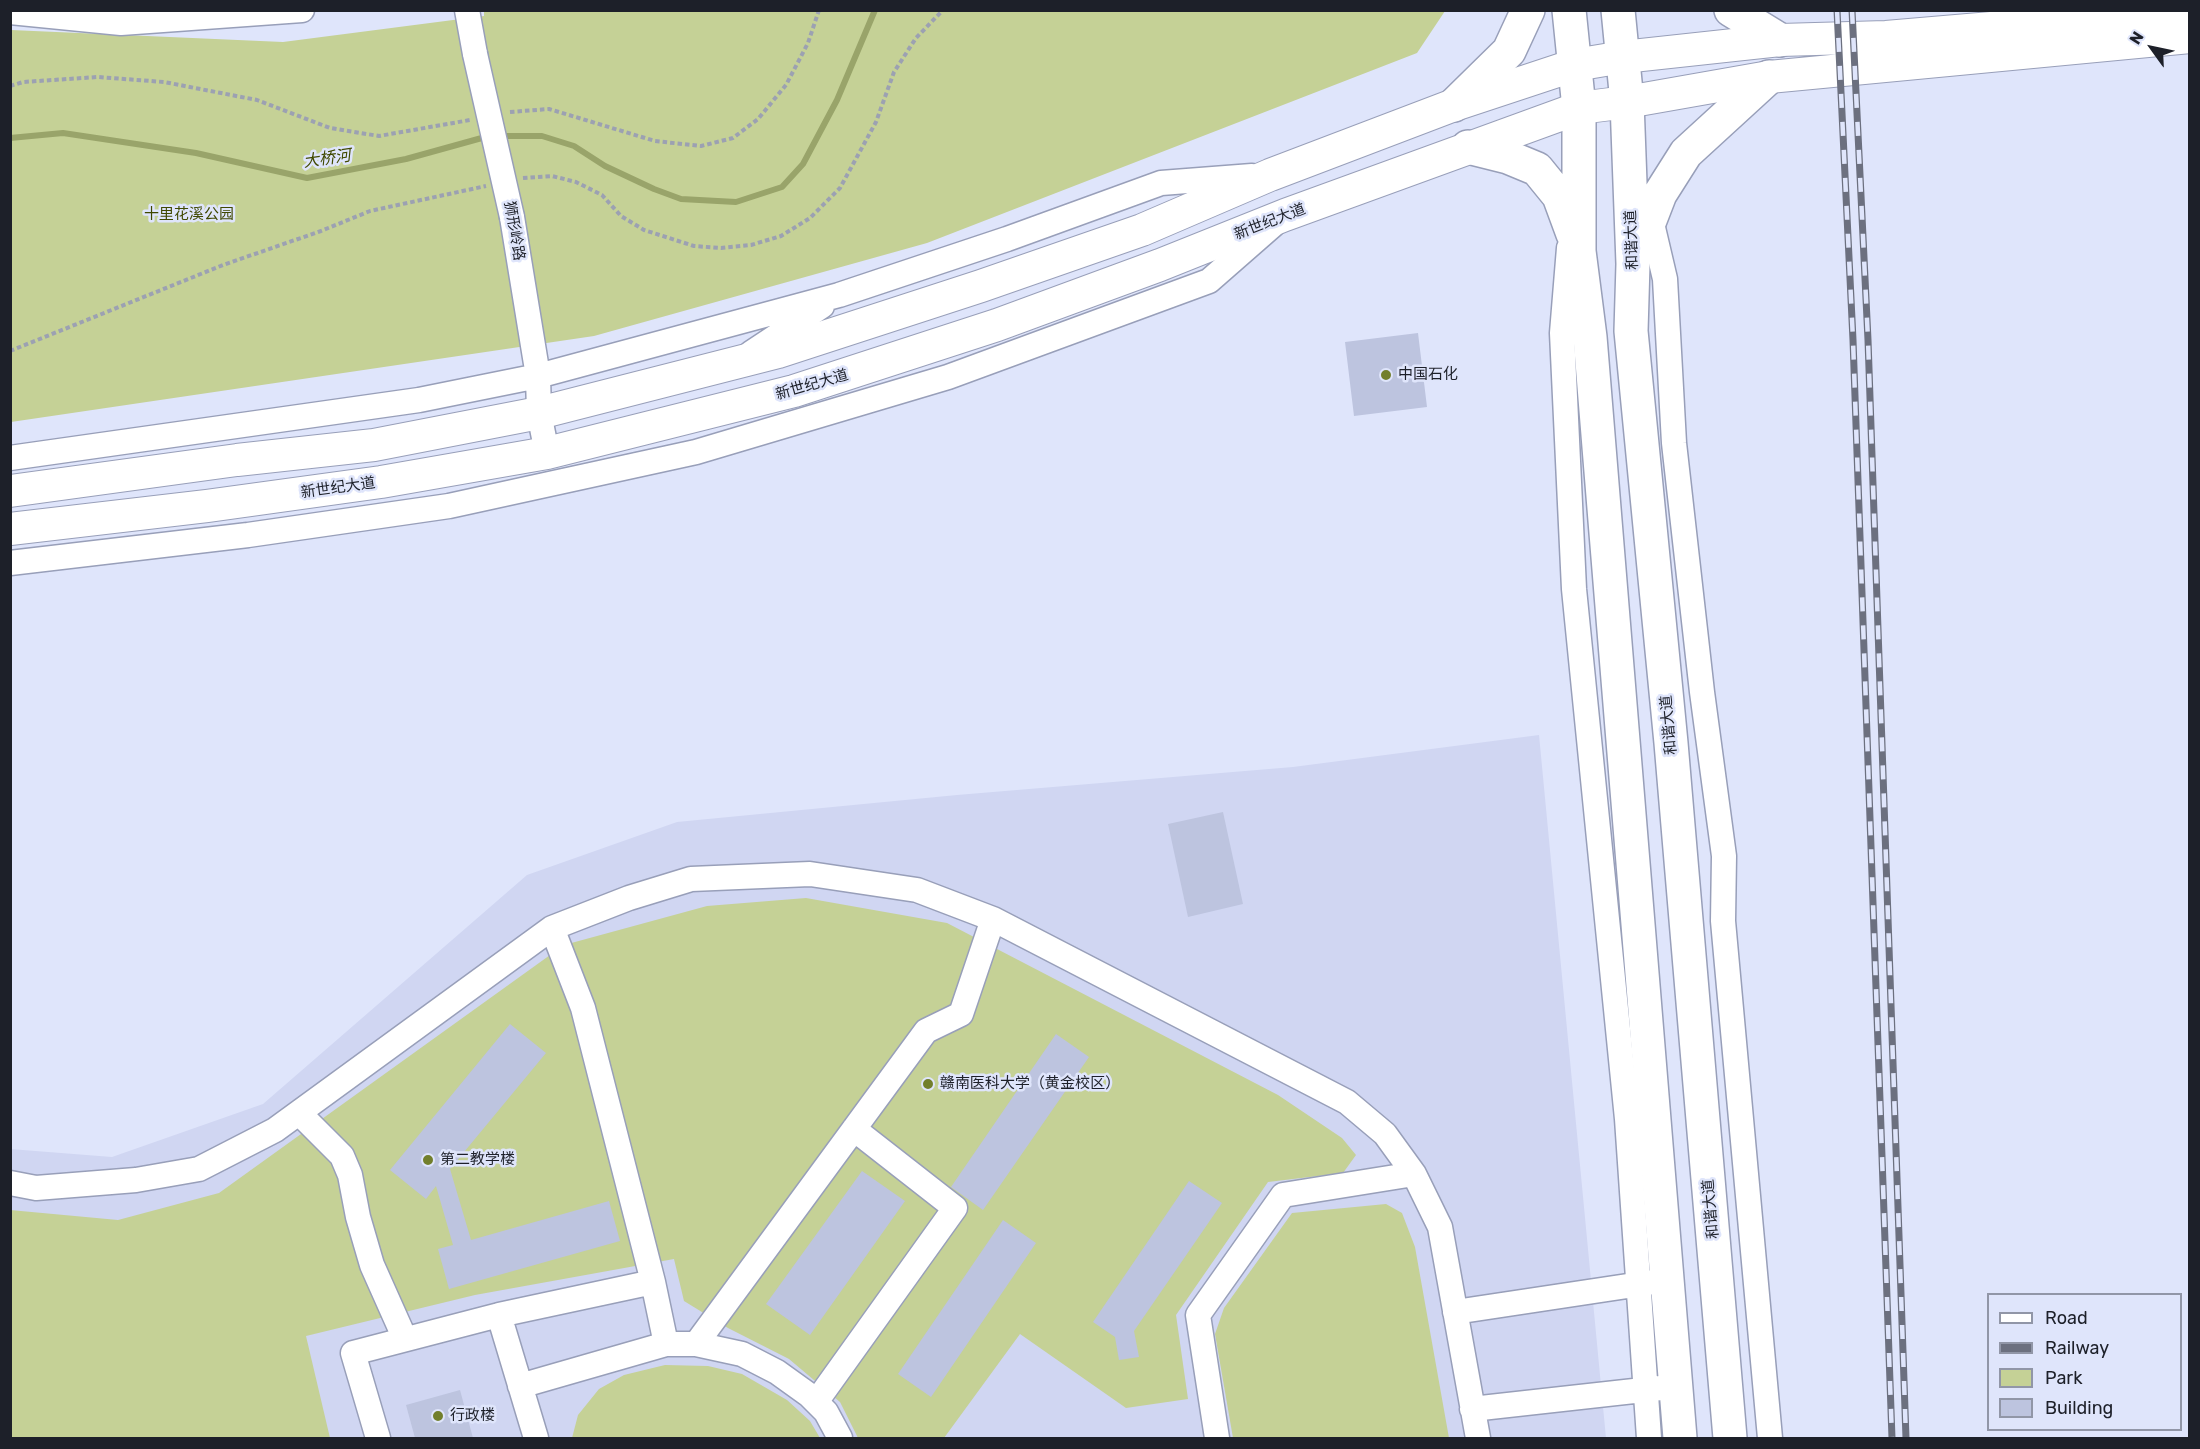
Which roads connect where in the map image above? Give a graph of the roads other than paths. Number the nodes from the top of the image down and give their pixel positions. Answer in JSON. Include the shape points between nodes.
{"nodes":[{"id":1,"x":302,"y":10,"type":"edge"},
{"id":2,"x":467,"y":10,"type":"edge"},
{"id":3,"x":1528,"y":10,"type":"edge"},
{"id":4,"x":1560,"y":10,"type":"edge"},
{"id":5,"x":1569,"y":10,"type":"edge"},
{"id":6,"x":1618,"y":10,"type":"edge"},
{"id":7,"x":1623,"y":10,"type":"edge"},
{"id":8,"x":1731,"y":10,"type":"edge"},
{"id":9,"x":2188,"y":11,"type":"edge"},
{"id":10,"x":10,"y":12,"type":"edge"},
{"id":11,"x":2189,"y":37,"type":"edge"},
{"id":12,"x":1780,"y":40,"type":"junction"},
{"id":13,"x":1623,"y":57,"type":"junction"},
{"id":14,"x":1575,"y":65,"type":"junction"},
{"id":15,"x":1769,"y":77,"type":"junction"},
{"id":16,"x":1627,"y":102,"type":"junction"},
{"id":17,"x":1454,"y":105,"type":"junction"},
{"id":18,"x":1579,"y":108,"type":"junction"},
{"id":19,"x":1468,"y":147,"type":"junction"},
{"id":20,"x":1270,"y":175,"type":"junction"},
{"id":21,"x":1285,"y":215,"type":"junction"},
{"id":22,"x":1650,"y":219,"type":"junction"},
{"id":23,"x":1575,"y":239,"type":"junction"},
{"id":24,"x":1634,"y":264,"type":"junction"},
{"id":25,"x":839,"y":295,"type":"junction"},
{"id":26,"x":736,"y":362,"type":"junction"},
{"id":27,"x":848,"y":375,"type":"junction"},
{"id":28,"x":538,"y":376,"type":"junction"},
{"id":29,"x":948,"y":377,"type":"junction"},
{"id":30,"x":538,"y":413,"type":"junction"},
{"id":31,"x":117,"y":444,"type":"junction"},
{"id":32,"x":548,"y":453,"type":"junction"},
{"id":33,"x":10,"y":458,"type":"edge"},
{"id":34,"x":237,"y":460,"type":"junction"},
{"id":35,"x":342,"y":487,"type":"junction"},
{"id":36,"x":10,"y":491,"type":"edge"},
{"id":37,"x":10,"y":529,"type":"edge"},
{"id":38,"x":248,"y":535,"type":"junction"},
{"id":39,"x":10,"y":563,"type":"edge"},
{"id":40,"x":993,"y":919,"type":"junction"},
{"id":41,"x":552,"y":928,"type":"junction"},
{"id":42,"x":299,"y":1113,"type":"junction"},
{"id":43,"x":854,"y":1129,"type":"junction"},
{"id":44,"x":1414,"y":1174,"type":"junction"},
{"id":45,"x":10,"y":1183,"type":"edge"},
{"id":46,"x":653,"y":1281,"type":"junction"},
{"id":47,"x":1653,"y":1282,"type":"junction"},
{"id":48,"x":1455,"y":1312,"type":"junction"},
{"id":49,"x":500,"y":1315,"type":"junction"},
{"id":50,"x":405,"y":1339,"type":"junction"},
{"id":51,"x":666,"y":1344,"type":"junction"},
{"id":52,"x":696,"y":1344,"type":"junction"},
{"id":53,"x":520,"y":1386,"type":"junction"},
{"id":54,"x":1661,"y":1388,"type":"junction"},
{"id":55,"x":816,"y":1402,"type":"junction"},
{"id":56,"x":1472,"y":1409,"type":"junction"},
{"id":57,"x":378,"y":1438,"type":"edge"},
{"id":58,"x":536,"y":1438,"type":"edge"},
{"id":59,"x":840,"y":1438,"type":"edge"},
{"id":60,"x":1217,"y":1438,"type":"edge"},
{"id":61,"x":1478,"y":1438,"type":"edge"},
{"id":62,"x":1649,"y":1438,"type":"edge"},
{"id":63,"x":1680,"y":1438,"type":"edge"},
{"id":64,"x":1730,"y":1438,"type":"edge"},
{"id":65,"x":1770,"y":1438,"type":"edge"}],
"edges":[{"from":1,"to":10,"type":"street","via":[[121,23]]},
{"from":2,"to":28,"type":"street","name":"狮形岭路","bridge":true,"via":[[512,217]]},
{"from":3,"to":17,"type":"highway","via":[[1509,51]]},
{"from":4,"to":14,"type":"street"},
{"from":5,"to":14,"type":"highway"},
{"from":6,"to":13,"type":"highway","name":"和谐大道"},
{"from":7,"to":13,"type":"street"},
{"from":8,"to":12,"type":"highway"},
{"from":9,"to":12,"type":"main road","via":[[1886,37]]},
{"from":11,"to":15,"type":"main road","name":"新世纪大道"},
{"from":12,"to":13,"type":"main road"},
{"from":13,"to":14,"type":"main road"},
{"from":13,"to":16,"type":"highway","name":"和谐大道"},
{"from":14,"to":17,"type":"main road"},
{"from":14,"to":18,"type":"highway"},
{"from":15,"to":16,"type":"main road","name":"新世纪大道"},
{"from":15,"to":22,"type":"highway","via":[[1686,153]]},
{"from":16,"to":18,"type":"main road","name":"新世纪大道"},
{"from":16,"to":22,"type":"street"},
{"from":16,"to":24,"type":"highway","name":"和谐大道"},
{"from":17,"to":20,"type":"main road"},
{"from":18,"to":19,"type":"main road","name":"新世纪大道"},
{"from":18,"to":23,"type":"highway"},
{"from":19,"to":21,"type":"main road","name":"新世纪大道"},
{"from":19,"to":23,"type":"highway","via":[[1508,156],[1538,169],[1559,196]]},
{"from":20,"to":25,"type":"street","via":[[1161,183]]},
{"from":20,"to":26,"type":"main road","via":[[1142,230],[981,286]]},
{"from":21,"to":27,"type":"main road","name":"新世纪大道","via":[[997,325]]},
{"from":21,"to":29,"type":"street","via":[[1209,281]]},
{"from":22,"to":24,"type":"highway"},
{"from":22,"to":65,"type":"street","via":[[1665,279],[1674,443],[1724,856],[1723,921]]},
{"from":23,"to":47,"type":"highway","via":[[1590,337]]},
{"from":24,"to":64,"type":"highway","name":"和谐大道","via":[[1631,331],[1671,743]]},
{"from":25,"to":26,"type":"street"},
{"from":25,"to":28,"type":"street"},
{"from":26,"to":30,"type":"main road"},
{"from":27,"to":29,"type":"street"},
{"from":27,"to":32,"type":"main road","name":"新世纪大道"},
{"from":28,"to":30,"type":"street","name":"狮形岭路"},
{"from":28,"to":31,"type":"street","via":[[419,400]]},
{"from":29,"to":38,"type":"street","via":[[696,452],[449,506]]},
{"from":30,"to":32,"type":"street","name":"狮形岭路"},
{"from":30,"to":34,"type":"main road","via":[[374,445]]},
{"from":31,"to":33,"type":"street"},
{"from":31,"to":34,"type":"street"},
{"from":32,"to":35,"type":"main road","name":"新世纪大道"},
{"from":34,"to":36,"type":"main road"},
{"from":35,"to":37,"type":"main road","name":"新世纪大道"},
{"from":35,"to":38,"type":"street"},
{"from":38,"to":39,"type":"street"},
{"from":40,"to":41,"type":"street","via":[[917,890],[810,874],[691,879]]},
{"from":40,"to":43,"type":"street","via":[[961,1014],[926,1031]]},
{"from":40,"to":44,"type":"street","via":[[1347,1102],[1385,1134]]},
{"from":41,"to":42,"type":"street"},
{"from":41,"to":46,"type":"street","via":[[583,1008]]},
{"from":42,"to":45,"type":"street","via":[[275,1130],[199,1169],[136,1180],[36,1188]]},
{"from":42,"to":50,"type":"street","via":[[342,1156],[372,1265]]},
{"from":43,"to":52,"type":"street"},
{"from":43,"to":55,"type":"street","via":[[955,1208]]},
{"from":44,"to":48,"type":"street","via":[[1440,1227]]},
{"from":44,"to":60,"type":"street","via":[[1283,1195],[1198,1315]]},
{"from":46,"to":49,"type":"street"},
{"from":46,"to":51,"type":"street"},
{"from":47,"to":48,"type":"street"},
{"from":47,"to":54,"type":"highway"},
{"from":48,"to":56,"type":"street"},
{"from":49,"to":50,"type":"street"},
{"from":49,"to":53,"type":"street"},
{"from":50,"to":57,"type":"street","via":[[353,1353]]},
{"from":51,"to":52,"type":"street"},
{"from":51,"to":53,"type":"street"},
{"from":52,"to":55,"type":"street","via":[[742,1354],[777,1372]]},
{"from":53,"to":58,"type":"street"},
{"from":54,"to":56,"type":"street"},
{"from":54,"to":62,"type":"street"},
{"from":54,"to":63,"type":"highway"},
{"from":55,"to":59,"type":"street"},
{"from":56,"to":61,"type":"street"}]}
